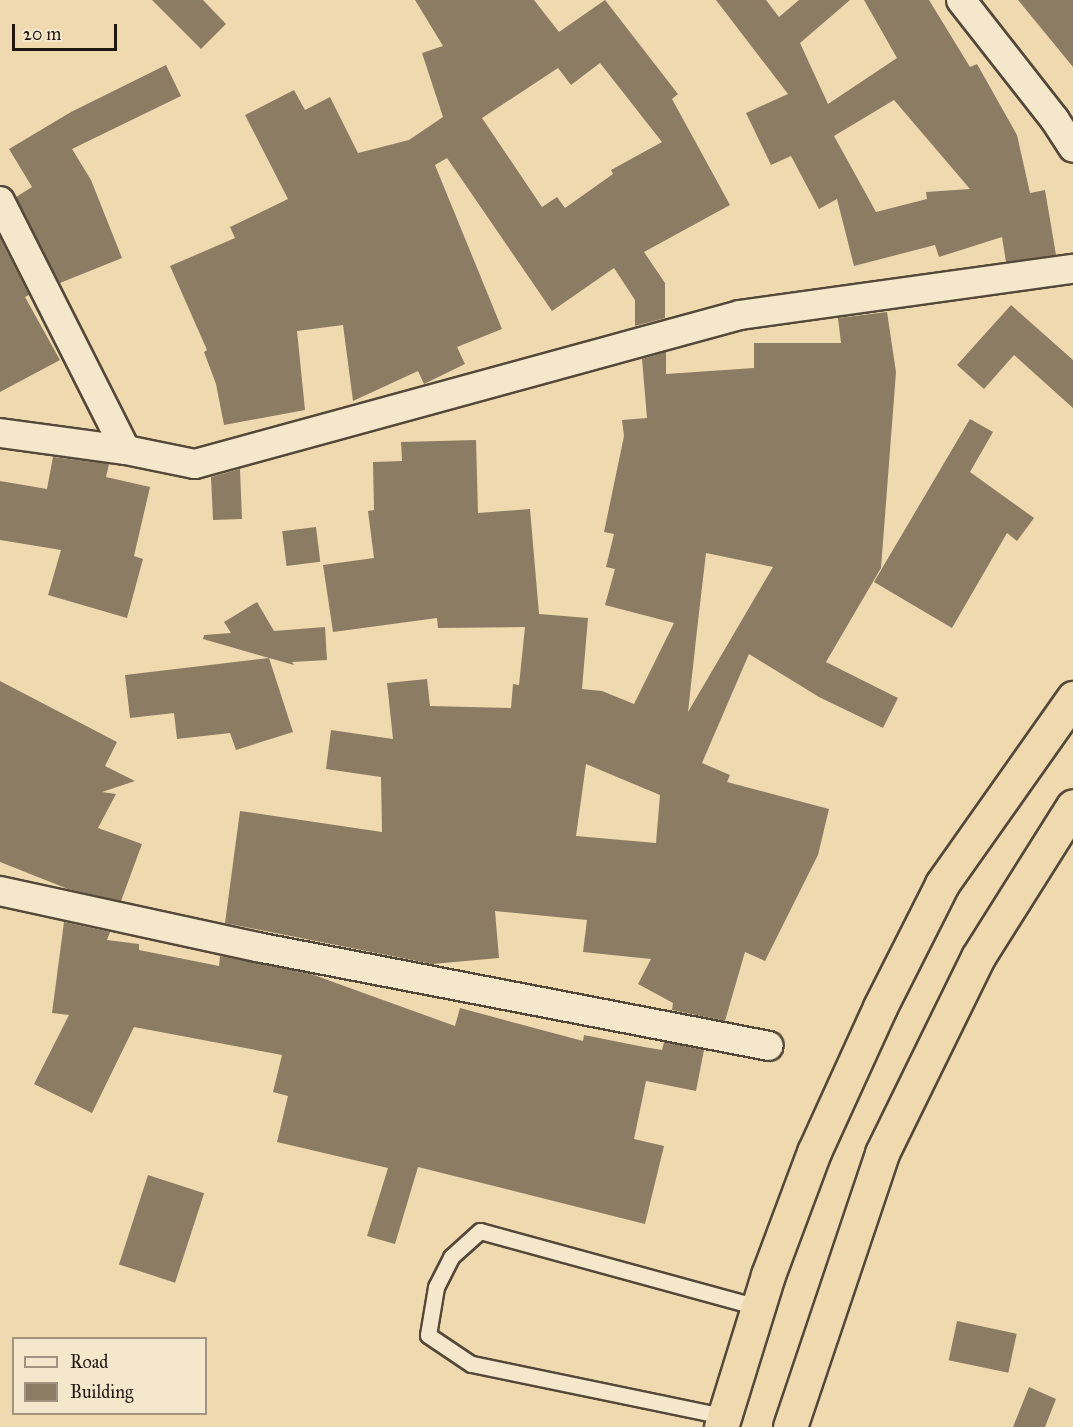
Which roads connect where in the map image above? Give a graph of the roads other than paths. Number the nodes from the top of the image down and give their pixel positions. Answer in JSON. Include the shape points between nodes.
{"nodes":[{"id":1,"x":961,"y":0,"type":"edge"},
{"id":2,"x":1073,"y":148,"type":"edge"},
{"id":3,"x":0,"y":201,"type":"edge"},
{"id":4,"x":1073,"y":269,"type":"edge"},
{"id":5,"x":0,"y":433,"type":"edge"},
{"id":6,"x":126,"y":450,"type":"junction"},
{"id":7,"x":1073,"y":698,"type":"edge"},
{"id":8,"x":1073,"y":806,"type":"edge"},
{"id":9,"x":0,"y":891,"type":"edge"},
{"id":10,"x":769,"y":1046,"type":"dead end"},
{"id":11,"x":758,"y":1307,"type":"junction"},
{"id":12,"x":722,"y":1422,"type":"edge"},
{"id":13,"x":790,"y":1427,"type":"edge"}],
"edges":[{"from":1,"to":2,"type":"street"},
{"from":3,"to":6,"type":"street"},
{"from":4,"to":6,"type":"street","via":[[740,315],[195,464]]},
{"from":5,"to":6,"type":"street"},
{"from":7,"to":11,"type":"highway","via":[[942,884],[814,1152]]},
{"from":8,"to":13,"type":"highway","via":[[978,957],[882,1153]]},
{"from":9,"to":10,"type":"street","via":[[269,949]]},
{"from":11,"to":12,"type":"highway"},
{"from":11,"to":12,"type":"lane","via":[[480,1231],[451,1257],[436,1287],[428,1335],[471,1364]]}]}
